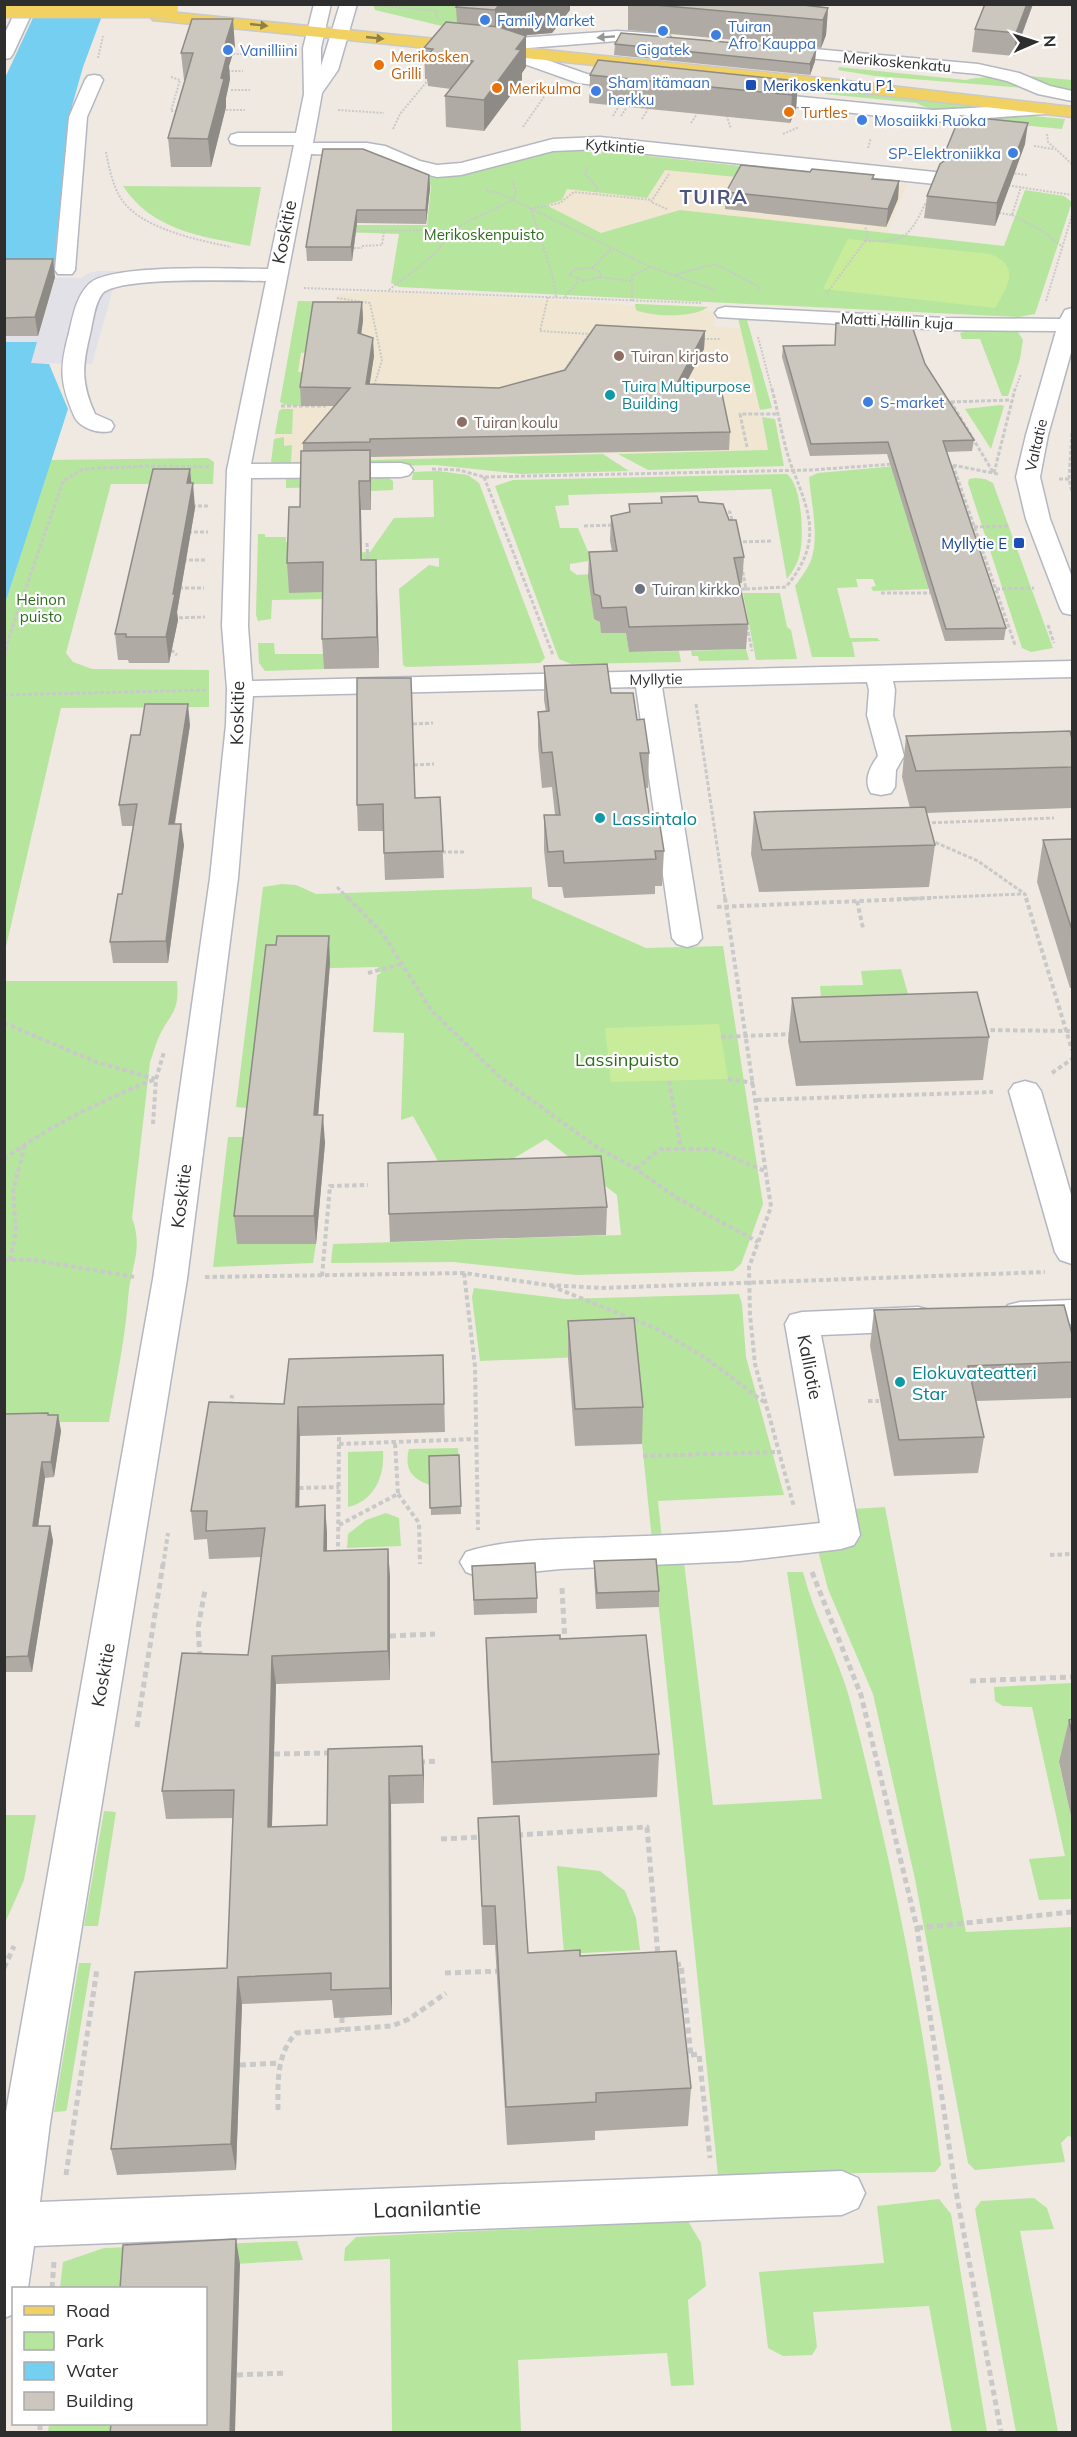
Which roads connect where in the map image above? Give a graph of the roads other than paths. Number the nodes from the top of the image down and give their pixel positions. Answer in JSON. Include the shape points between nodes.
{"nodes":[{"id":1,"x":28,"y":4,"type":"edge"},
{"id":2,"x":4,"y":8,"type":"edge"},
{"id":3,"x":261,"y":9,"type":"dead end"},
{"id":4,"x":322,"y":9,"type":"edge"},
{"id":5,"x":302,"y":11,"type":"dead end"},
{"id":6,"x":164,"y":12,"type":"junction"},
{"id":7,"x":4,"y":15,"type":"edge"},
{"id":8,"x":346,"y":19,"type":"edge"},
{"id":9,"x":316,"y":32,"type":"junction"},
{"id":10,"x":682,"y":41,"type":"edge"},
{"id":11,"x":744,"y":44,"type":"edge"},
{"id":12,"x":506,"y":47,"type":"junction"},
{"id":13,"x":4,"y":54,"type":"edge"},
{"id":14,"x":94,"y":80,"type":"road end"},
{"id":15,"x":654,"y":86,"type":"edge"},
{"id":16,"x":313,"y":94,"type":"junction"},
{"id":17,"x":735,"y":95,"type":"edge"},
{"id":18,"x":1071,"y":102,"type":"edge"},
{"id":19,"x":1044,"y":109,"type":"junction"},
{"id":20,"x":238,"y":138,"type":"dead end"},
{"id":21,"x":302,"y":143,"type":"junction"},
{"id":22,"x":932,"y":187,"type":"edge"},
{"id":23,"x":65,"y":270,"type":"dead end"},
{"id":24,"x":275,"y":281,"type":"junction"},
{"id":25,"x":725,"y":313,"type":"dead end"},
{"id":26,"x":1071,"y":322,"type":"edge"},
{"id":27,"x":103,"y":426,"type":"dead end"},
{"id":28,"x":239,"y":470,"type":"junction"},
{"id":29,"x":401,"y":470,"type":"road end"},
{"id":30,"x":1072,"y":608,"type":"edge"},
{"id":31,"x":1072,"y":669,"type":"edge"},
{"id":32,"x":878,"y":674,"type":"junction"},
{"id":33,"x":648,"y":680,"type":"junction"},
{"id":34,"x":240,"y":689,"type":"junction"},
{"id":35,"x":881,"y":787,"type":"dead end"},
{"id":36,"x":687,"y":938,"type":"dead end"},
{"id":37,"x":1025,"y":1091,"type":"road end"},
{"id":38,"x":1061,"y":1262,"type":"edge"},
{"id":39,"x":1072,"y":1312,"type":"edge"},
{"id":40,"x":993,"y":1316,"type":"edge"},
{"id":41,"x":946,"y":1318,"type":"edge"},
{"id":42,"x":479,"y":1562,"type":"road end"},
{"id":43,"x":842,"y":2193,"type":"dead end"},
{"id":44,"x":13,"y":2225,"type":"junction"},
{"id":45,"x":4,"y":2295,"type":"edge"}],
"edges":[{"from":1,"to":13,"type":"street"},
{"from":2,"to":6,"type":"main road","bridge":true},
{"from":3,"to":6,"type":"main road"},
{"from":4,"to":5,"type":"main road","name":"Merikoskenkatu"},
{"from":4,"to":8,"type":"main road","name":"Merikoskenkatu"},
{"from":4,"to":9,"type":"street","name":"Koskitie"},
{"from":6,"to":7,"type":"main road"},
{"from":6,"to":9,"type":"main road","name":"Merikoskenkatu","one_way":true},
{"from":8,"to":9,"type":"main road","name":"Merikoskenkatu"},
{"from":8,"to":12,"type":"main road","name":"Merikoskenkatu"},
{"from":8,"to":16,"type":"street","name":"Koskitie","via":[[329,70]]},
{"from":9,"to":16,"type":"street","name":"Koskitie","via":[[312,48]]},
{"from":10,"to":12,"type":"street","name":"Merikoskenkatu","one_way":true,"via":[[617,36]]},
{"from":11,"to":18,"type":"street","name":"Merikoskenkatu","via":[[978,69],[1013,77]]},
{"from":12,"to":15,"type":"street","name":"Merikoskenkatu","via":[[584,79]]},
{"from":12,"to":18,"type":"main road","name":"Merikoskenkatu"},
{"from":12,"to":19,"type":"main road","name":"Merikoskenkatu"},
{"from":14,"to":23,"type":"street","via":[[78,117]]},
{"from":16,"to":21,"type":"street","name":"Koskitie"},
{"from":17,"to":19,"type":"street","name":"Merikoskenkatu","via":[[933,116]]},
{"from":18,"to":19,"type":"main road","name":"Merikoskenkatu"},
{"from":20,"to":21,"type":"street","name":"Kytkintie"},
{"from":21,"to":22,"type":"street","name":"Kytkintie","via":[[385,152],[438,171],[461,169],[553,145],[600,143]]},
{"from":21,"to":24,"type":"street","name":"Koskitie"},
{"from":24,"to":27,"type":"street","via":[[142,278],[100,285],[90,296],[70,370],[86,418]]},
{"from":24,"to":28,"type":"street","name":"Koskitie"},
{"from":25,"to":26,"type":"street","name":"Matti Hällin kuja","via":[[751,310],[944,324]]},
{"from":26,"to":30,"type":"street","name":"Valtatie","via":[[1028,477],[1038,519]]},
{"from":28,"to":29,"type":"street"},
{"from":28,"to":34,"type":"street","name":"Koskitie","via":[[235,626]]},
{"from":31,"to":32,"type":"street","name":"Myllytie"},
{"from":32,"to":33,"type":"street","name":"Myllytie"},
{"from":32,"to":35,"type":"street","via":[[882,690],[880,715],[891,756],[882,770]]},
{"from":33,"to":34,"type":"street","name":"Myllytie"},
{"from":33,"to":36,"type":"street"},
{"from":34,"to":44,"type":"street","name":"Koskitie","via":[[224,878],[170,1279]]},
{"from":37,"to":38,"type":"street"},
{"from":39,"to":40,"type":"street"},
{"from":41,"to":42,"type":"street","name":"Kalliotie","via":[[802,1324],[841,1535],[740,1547],[560,1554]]},
{"from":43,"to":44,"type":"street","name":"Laanilantie"},
{"from":44,"to":45,"type":"street","name":"Koskitie"}]}
